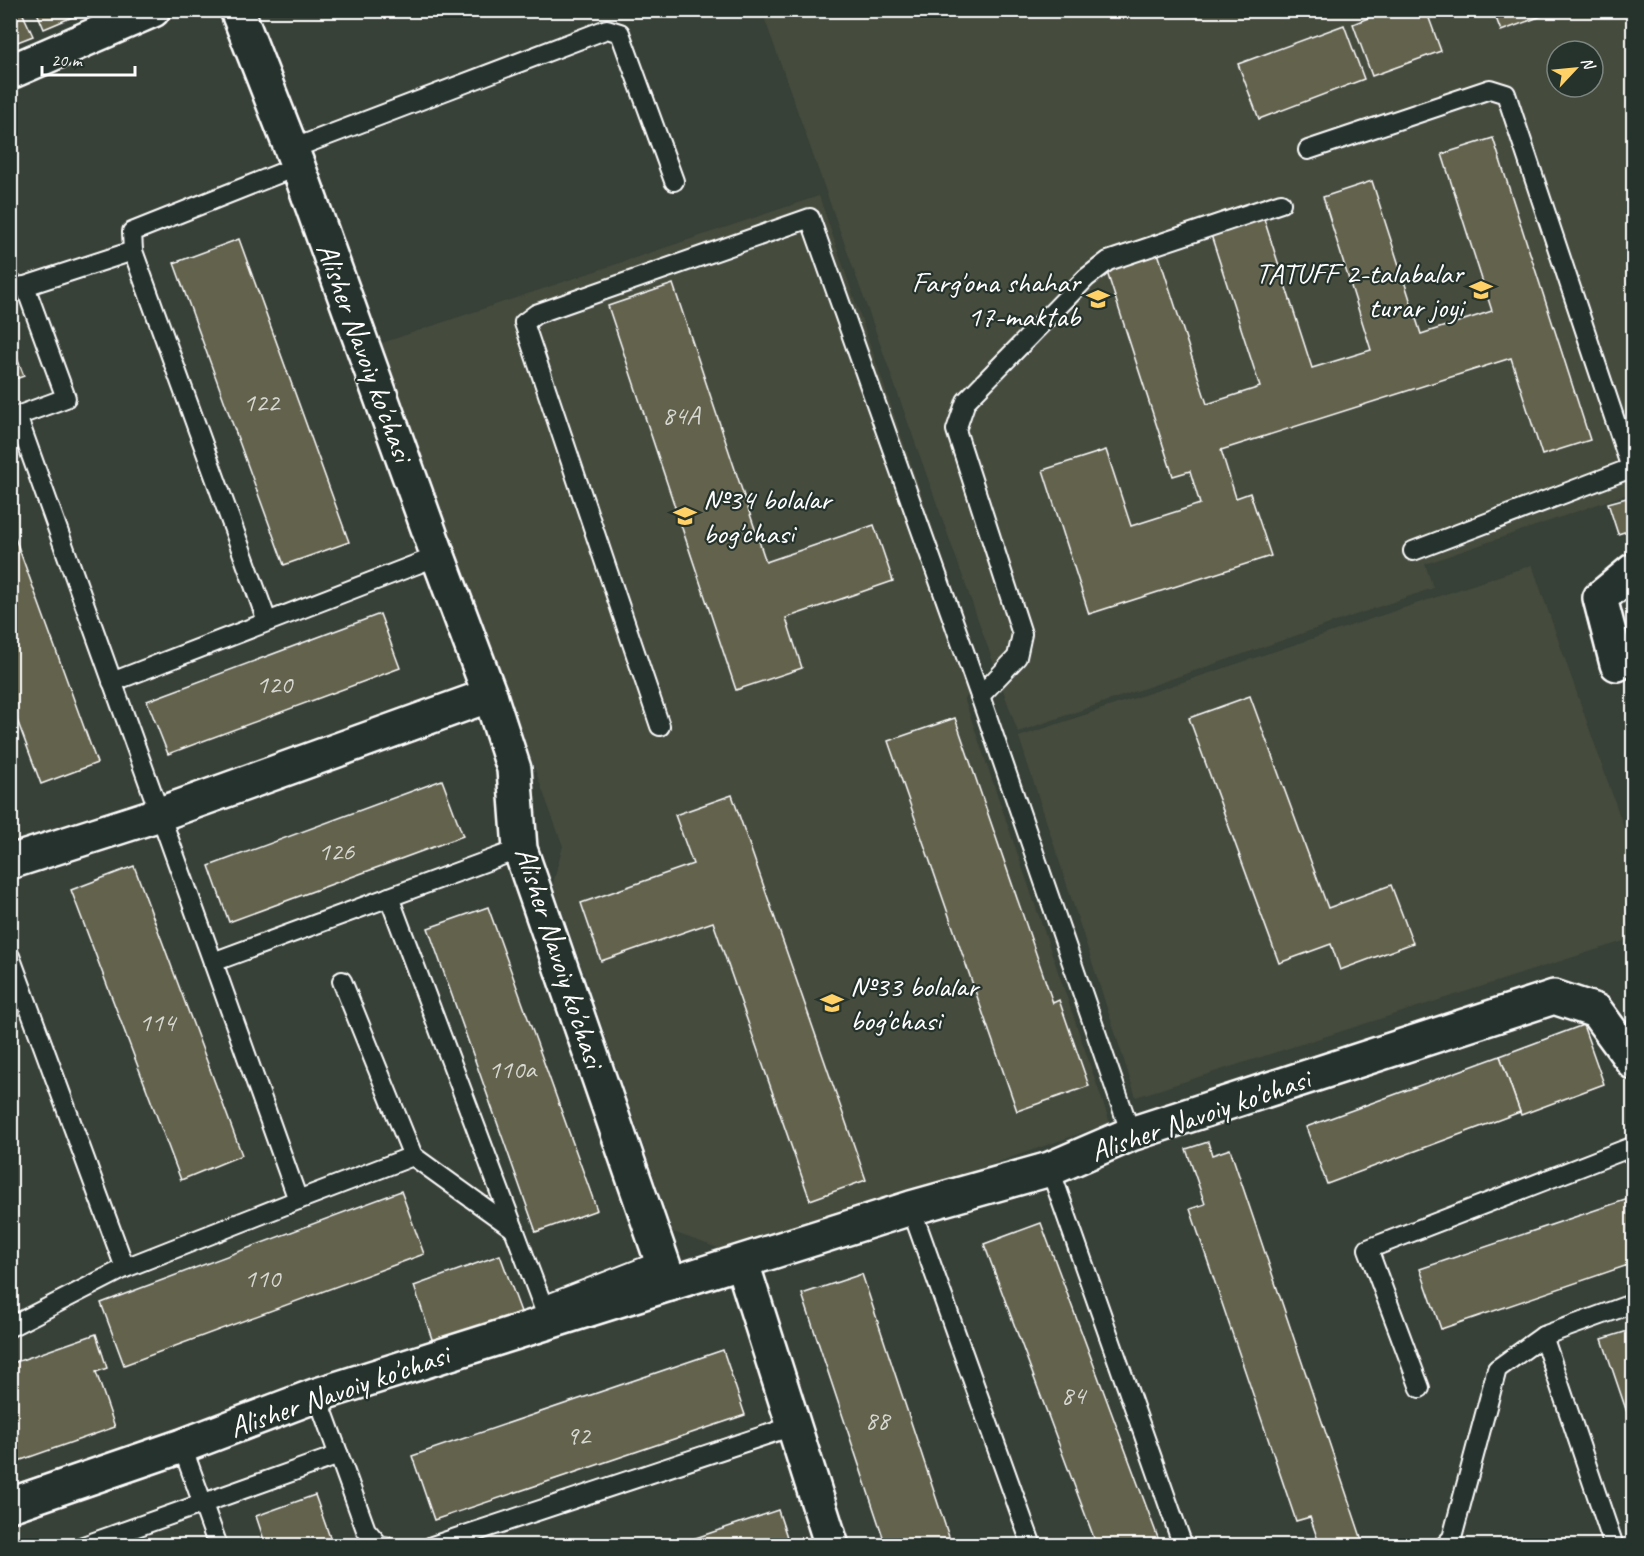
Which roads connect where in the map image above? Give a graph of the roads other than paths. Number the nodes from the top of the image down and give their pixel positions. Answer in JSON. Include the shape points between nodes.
{"nodes":[{"id":1,"x":153,"y":10,"type":"edge"},
{"id":2,"x":237,"y":10,"type":"edge"},
{"id":3,"x":10,"y":72,"type":"edge"},
{"id":4,"x":1308,"y":150,"type":"dead end"},
{"id":5,"x":295,"y":158,"type":"junction"},
{"id":6,"x":674,"y":181,"type":"dead end"},
{"id":7,"x":1281,"y":204,"type":"dead end"},
{"id":8,"x":133,"y":251,"type":"junction"},
{"id":9,"x":18,"y":287,"type":"edge"},
{"id":10,"x":14,"y":417,"type":"edge"},
{"id":11,"x":1632,"y":467,"type":"edge"},
{"id":12,"x":1413,"y":551,"type":"dead end"},
{"id":13,"x":438,"y":556,"type":"junction"},
{"id":14,"x":1634,"y":570,"type":"edge"},
{"id":15,"x":267,"y":621,"type":"junction"},
{"id":16,"x":1617,"y":664,"type":"dead end"},
{"id":17,"x":112,"y":682,"type":"junction"},
{"id":18,"x":490,"y":695,"type":"junction"},
{"id":19,"x":980,"y":696,"type":"junction"},
{"id":20,"x":660,"y":726,"type":"dead end"},
{"id":21,"x":160,"y":814,"type":"junction"},
{"id":22,"x":520,"y":849,"type":"junction"},
{"id":23,"x":10,"y":862,"type":"edge"},
{"id":24,"x":389,"y":897,"type":"junction"},
{"id":25,"x":10,"y":956,"type":"edge"},
{"id":26,"x":213,"y":962,"type":"junction"},
{"id":27,"x":342,"y":981,"type":"dead end"},
{"id":28,"x":1634,"y":1063,"type":"edge"},
{"id":29,"x":1131,"y":1134,"type":"junction"},
{"id":30,"x":1634,"y":1146,"type":"edge"},
{"id":31,"x":413,"y":1156,"type":"junction"},
{"id":32,"x":1050,"y":1169,"type":"junction"},
{"id":33,"x":298,"y":1200,"type":"junction"},
{"id":34,"x":911,"y":1208,"type":"junction"},
{"id":35,"x":514,"y":1228,"type":"junction"},
{"id":36,"x":742,"y":1263,"type":"junction"},
{"id":37,"x":125,"y":1268,"type":"junction"},
{"id":38,"x":666,"y":1272,"type":"junction"},
{"id":39,"x":1634,"y":1303,"type":"edge"},
{"id":40,"x":10,"y":1328,"type":"edge"},
{"id":41,"x":1543,"y":1336,"type":"junction"},
{"id":42,"x":1420,"y":1388,"type":"dead end"},
{"id":43,"x":317,"y":1395,"type":"junction"},
{"id":44,"x":793,"y":1426,"type":"junction"},
{"id":45,"x":182,"y":1446,"type":"junction"},
{"id":46,"x":339,"y":1455,"type":"junction"},
{"id":47,"x":203,"y":1503,"type":"junction"},
{"id":48,"x":10,"y":1505,"type":"edge"},
{"id":49,"x":83,"y":1545,"type":"edge"},
{"id":50,"x":218,"y":1545,"type":"edge"},
{"id":51,"x":385,"y":1545,"type":"edge"},
{"id":52,"x":432,"y":1545,"type":"edge"},
{"id":53,"x":832,"y":1545,"type":"edge"},
{"id":54,"x":1032,"y":1545,"type":"edge"},
{"id":55,"x":1183,"y":1545,"type":"edge"},
{"id":56,"x":1443,"y":1545,"type":"edge"},
{"id":57,"x":1614,"y":1545,"type":"edge"}],
"edges":[{"from":1,"to":3,"type":"street"},
{"from":2,"to":5,"type":"street","name":"Alisher Navoiy ko'chasi"},
{"from":4,"to":11,"type":"lane","via":[[1490,89],[1506,94]]},
{"from":5,"to":6,"type":"lane","via":[[607,29],[620,33]]},
{"from":5,"to":8,"type":"lane","via":[[132,232]]},
{"from":5,"to":13,"type":"street","name":"Alisher Navoiy ko'chasi"},
{"from":7,"to":19,"type":"lane","via":[[1108,261],[1086,278],[966,401],[956,430],[1022,634],[1017,657]]},
{"from":8,"to":9,"type":"lane"},
{"from":8,"to":15,"type":"lane"},
{"from":9,"to":10,"type":"lane","via":[[66,398]]},
{"from":10,"to":17,"type":"lane"},
{"from":11,"to":12,"type":"lane"},
{"from":13,"to":15,"type":"lane"},
{"from":13,"to":18,"type":"street","name":"Alisher Navoiy ko'chasi"},
{"from":14,"to":16,"type":"street","via":[[1600,598]]},
{"from":15,"to":17,"type":"lane"},
{"from":17,"to":21,"type":"lane"},
{"from":18,"to":21,"type":"street"},
{"from":18,"to":22,"type":"street","name":"Alisher Navoiy ko'chasi","via":[[514,769]]},
{"from":19,"to":20,"type":"lane","via":[[810,218],[536,314],[524,323]]},
{"from":19,"to":29,"type":"lane"},
{"from":21,"to":23,"type":"street"},
{"from":21,"to":26,"type":"lane"},
{"from":22,"to":24,"type":"lane"},
{"from":22,"to":38,"type":"street","name":"Alisher Navoiy ko'chasi"},
{"from":24,"to":26,"type":"lane"},
{"from":24,"to":35,"type":"lane"},
{"from":25,"to":37,"type":"lane"},
{"from":26,"to":33,"type":"lane"},
{"from":27,"to":31,"type":"lane"},
{"from":28,"to":29,"type":"street","name":"Alisher Navoiy ko'chasi","via":[[1596,1011],[1554,997]]},
{"from":29,"to":32,"type":"street","name":"Alisher Navoiy ko'chasi"},
{"from":30,"to":42,"type":"lane","via":[[1368,1249]]},
{"from":31,"to":33,"type":"lane"},
{"from":31,"to":35,"type":"lane"},
{"from":32,"to":34,"type":"street","name":"Alisher Navoiy ko'chasi"},
{"from":32,"to":55,"type":"lane"},
{"from":33,"to":37,"type":"lane"},
{"from":34,"to":36,"type":"street","name":"Alisher Navoiy ko'chasi"},
{"from":34,"to":54,"type":"lane"},
{"from":35,"to":38,"type":"lane","via":[[543,1306]]},
{"from":36,"to":38,"type":"street","name":"Alisher Navoiy ko'chasi"},
{"from":36,"to":44,"type":"street"},
{"from":37,"to":40,"type":"lane"},
{"from":38,"to":43,"type":"street","name":"Alisher Navoiy ko'chasi"},
{"from":39,"to":41,"type":"lane"},
{"from":41,"to":56,"type":"lane","via":[[1497,1369],[1452,1538]]},
{"from":41,"to":57,"type":"lane"},
{"from":43,"to":45,"type":"street","name":"Alisher Navoiy ko'chasi"},
{"from":43,"to":46,"type":"lane"},
{"from":44,"to":52,"type":"lane"},
{"from":44,"to":53,"type":"street"},
{"from":45,"to":47,"type":"lane"},
{"from":45,"to":48,"type":"street","name":"Alisher Navoiy ko'chasi"},
{"from":46,"to":47,"type":"lane"},
{"from":46,"to":51,"type":"lane","via":[[366,1530],[380,1545]]},
{"from":47,"to":49,"type":"lane"},
{"from":47,"to":50,"type":"lane"}]}
